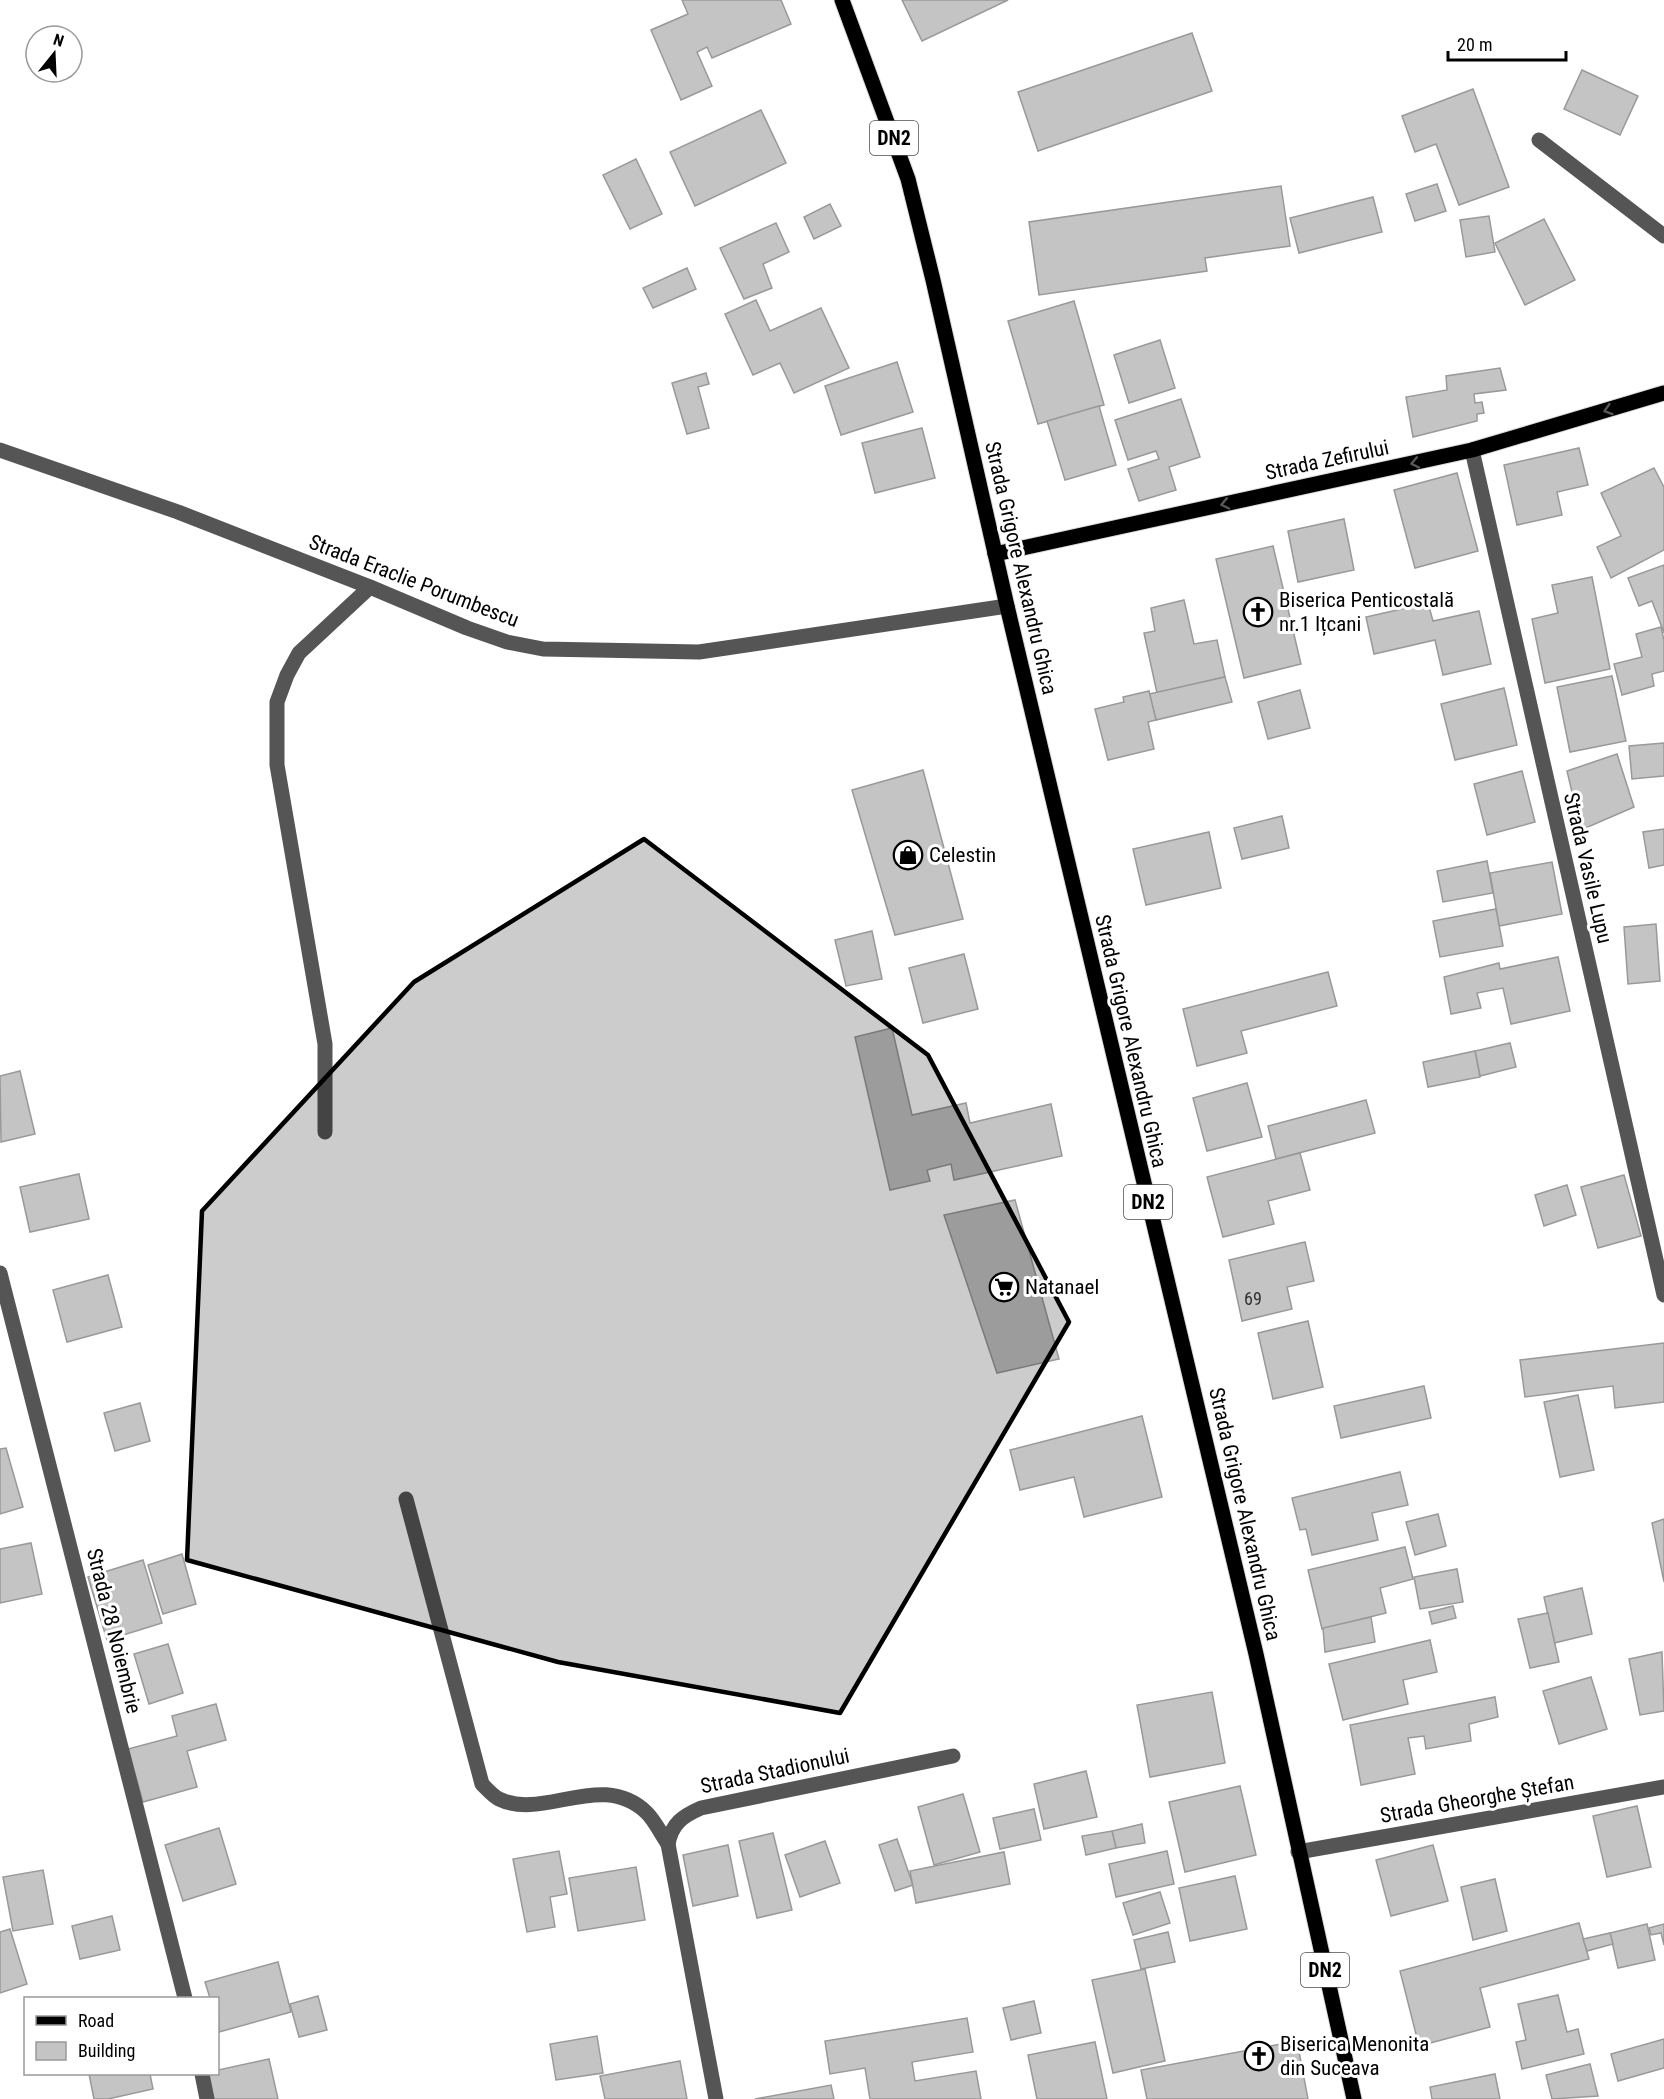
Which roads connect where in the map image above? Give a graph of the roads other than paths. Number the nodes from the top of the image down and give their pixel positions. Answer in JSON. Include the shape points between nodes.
{"nodes":[{"id":1,"x":842,"y":0,"type":"edge"},
{"id":2,"x":1539,"y":140,"type":"dead end"},
{"id":3,"x":1664,"y":236,"type":"edge"},
{"id":4,"x":1664,"y":393,"type":"edge"},
{"id":5,"x":0,"y":450,"type":"edge"},
{"id":6,"x":1472,"y":450,"type":"junction"},
{"id":7,"x":995,"y":554,"type":"junction"},
{"id":8,"x":370,"y":587,"type":"junction"},
{"id":9,"x":1007,"y":606,"type":"junction"},
{"id":10,"x":325,"y":1132,"type":"dead end"},
{"id":11,"x":0,"y":1274,"type":"edge"},
{"id":12,"x":1664,"y":1295,"type":"edge"},
{"id":13,"x":406,"y":1499,"type":"dead end"},
{"id":14,"x":953,"y":1756,"type":"dead end"},
{"id":15,"x":1664,"y":1787,"type":"edge"},
{"id":16,"x":668,"y":1844,"type":"junction"},
{"id":17,"x":1298,"y":1852,"type":"junction"},
{"id":18,"x":185,"y":1997,"type":"edge"},
{"id":19,"x":202,"y":2075,"type":"edge"},
{"id":20,"x":207,"y":2099,"type":"edge"},
{"id":21,"x":716,"y":2099,"type":"edge"},
{"id":22,"x":1354,"y":2099,"type":"edge"}],
"edges":[{"from":1,"to":7,"type":"main road","name":"Strada Grigore Alexandru Ghica","number":"DN2","via":[[908,179]]},
{"from":2,"to":3,"type":"street"},
{"from":4,"to":6,"type":"main road","name":"Strada Zefirului","one_way":true},
{"from":5,"to":8,"type":"street","name":"Strada Eraclie Porumbescu","via":[[178,512]]},
{"from":6,"to":7,"type":"main road","name":"Strada Zefirului","one_way":true},
{"from":6,"to":12,"type":"street","name":"Strada Vasile Lupu"},
{"from":7,"to":9,"type":"main road","name":"Strada Grigore Alexandru Ghica","number":"DN2"},
{"from":8,"to":9,"type":"street","name":"Strada Eraclie Porumbescu","via":[[507,642],[574,652],[699,652]]},
{"from":8,"to":10,"type":"street","via":[[299,653],[277,702],[277,765],[325,1044]]},
{"from":9,"to":17,"type":"main road","name":"Strada Grigore Alexandru Ghica","number":"DN2","via":[[1221,1505]]},
{"from":11,"to":18,"type":"street","name":"Strada 28 Noiembrie"},
{"from":13,"to":16,"type":"street","via":[[482,1784],[498,1799],[518,1805],[606,1794],[631,1800],[648,1814]]},
{"from":14,"to":16,"type":"street","name":"Strada Stadionului","via":[[701,1808],[683,1816],[670,1830]]},
{"from":15,"to":17,"type":"street","name":"Strada Gheorghe Ștefan"},
{"from":16,"to":21,"type":"street"},
{"from":17,"to":22,"type":"main road","name":"Strada Grigore Alexandru Ghica","number":"DN2"},
{"from":19,"to":20,"type":"street"}]}
